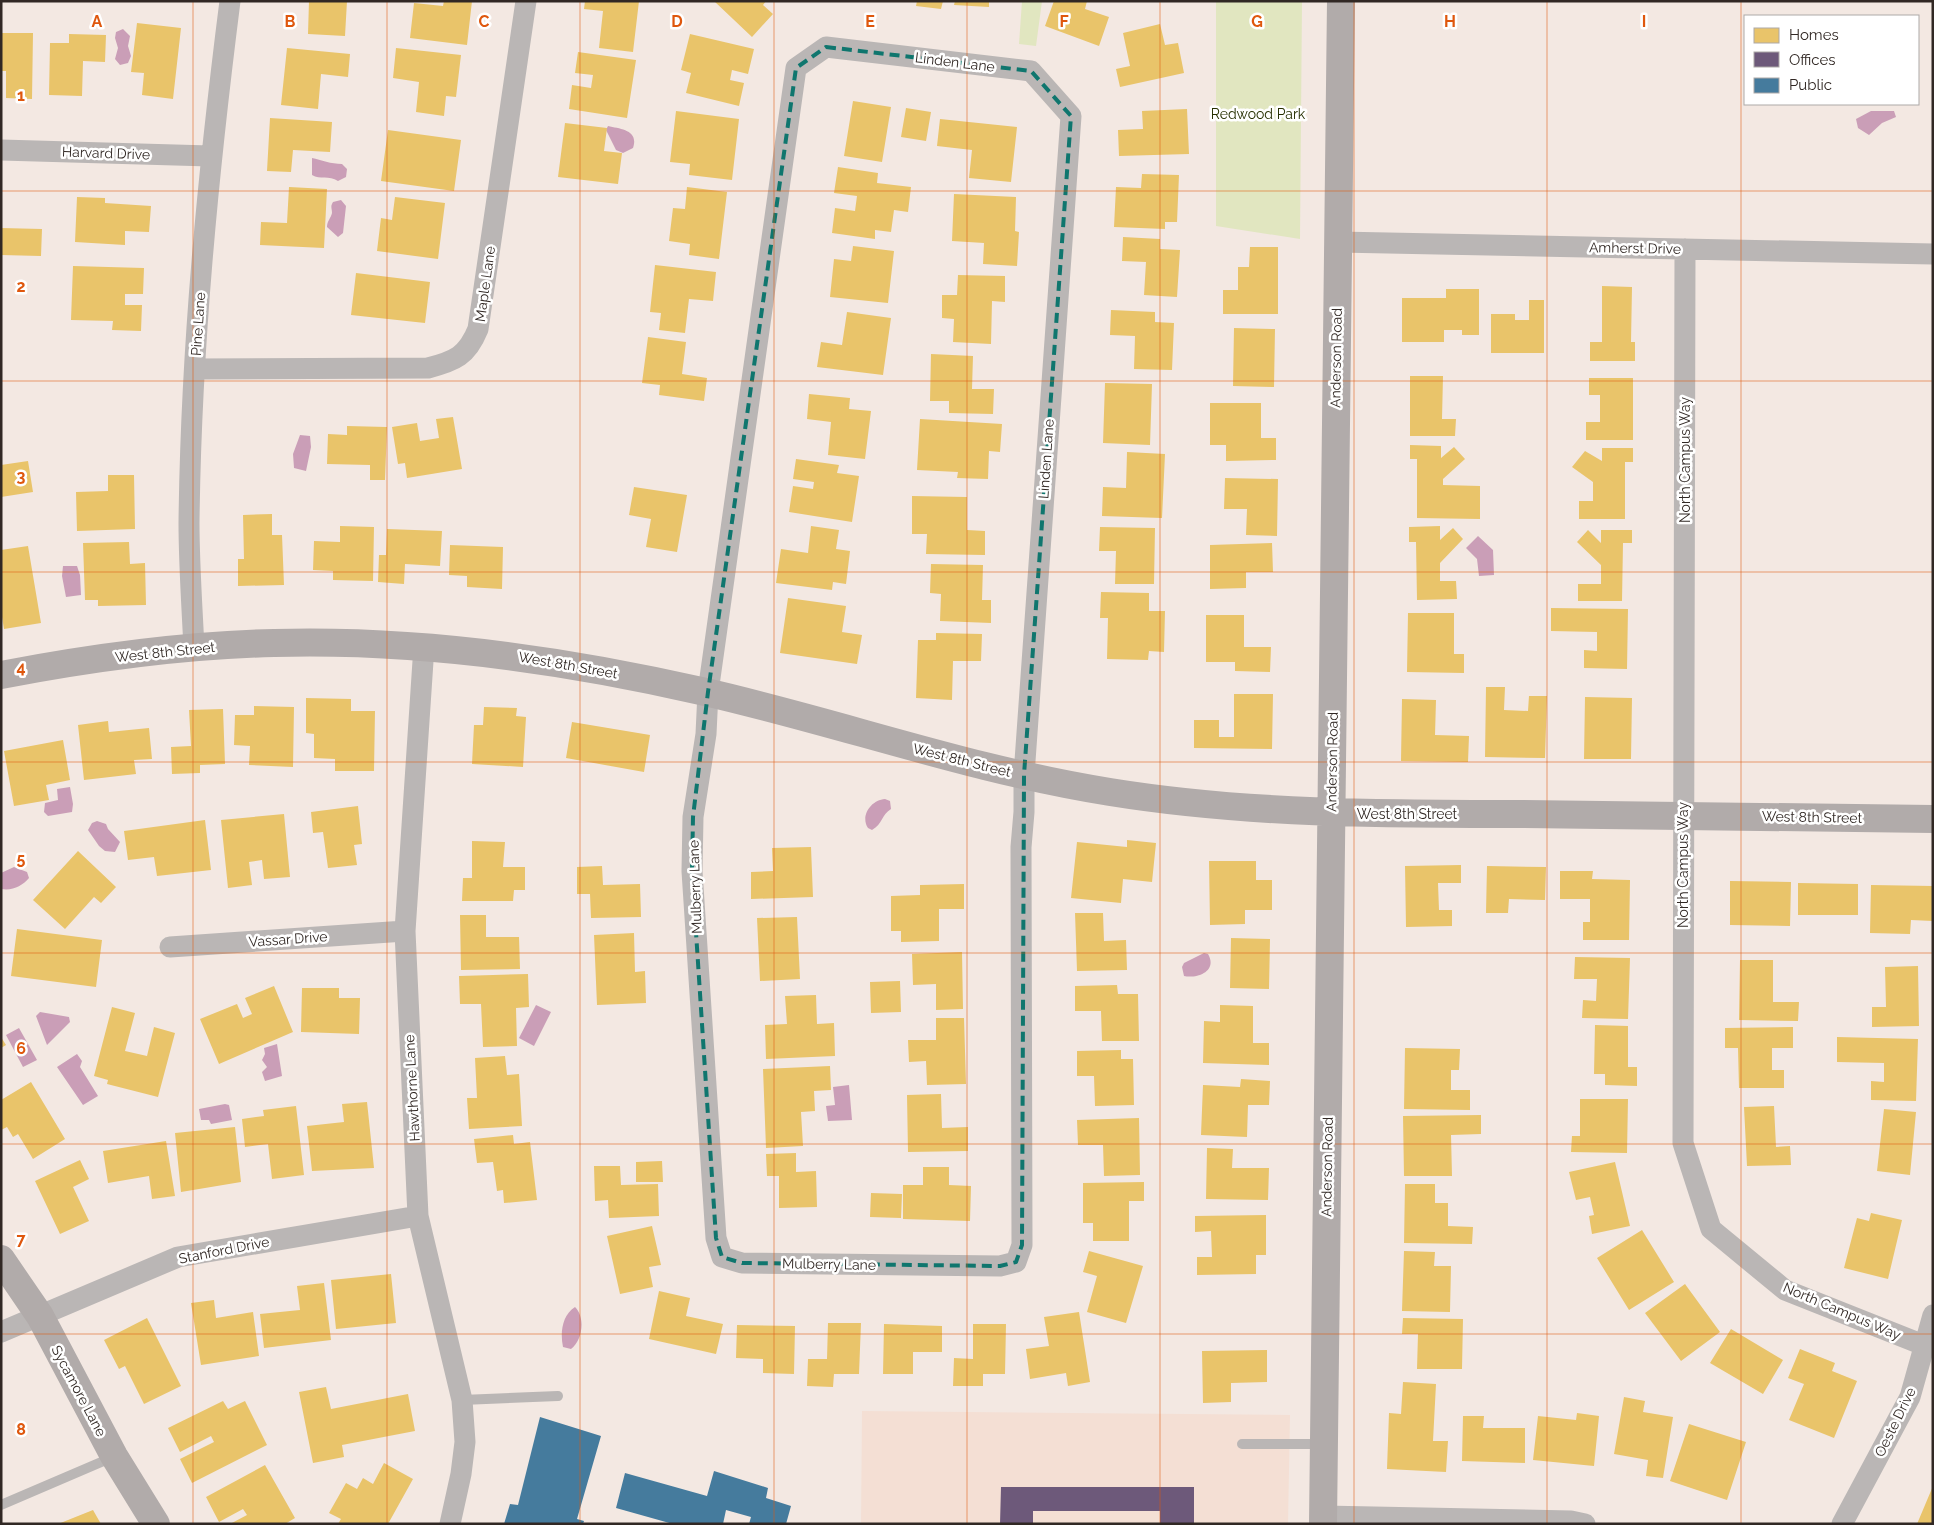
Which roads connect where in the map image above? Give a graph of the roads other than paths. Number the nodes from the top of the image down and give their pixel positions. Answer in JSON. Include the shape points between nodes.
{"nodes":[{"id":1,"x":230,"y":1,"type":"edge"},
{"id":2,"x":526,"y":1,"type":"edge"},
{"id":3,"x":1341,"y":1,"type":"edge"},
{"id":4,"x":1,"y":150,"type":"edge"},
{"id":5,"x":210,"y":156,"type":"junction"},
{"id":6,"x":1338,"y":242,"type":"junction"},
{"id":7,"x":1685,"y":249,"type":"junction"},
{"id":8,"x":1933,"y":254,"type":"edge"},
{"id":9,"x":195,"y":369,"type":"junction"},
{"id":10,"x":424,"y":646,"type":"junction"},
{"id":11,"x":194,"y":648,"type":"junction"},
{"id":12,"x":1,"y":676,"type":"edge"},
{"id":13,"x":708,"y":692,"type":"junction"},
{"id":14,"x":1024,"y":775,"type":"junction"},
{"id":15,"x":1332,"y":814,"type":"junction"},
{"id":16,"x":1684,"y":815,"type":"junction"},
{"id":17,"x":1933,"y":819,"type":"edge"},
{"id":18,"x":405,"y":931,"type":"junction"},
{"id":19,"x":170,"y":947,"type":"dead end"},
{"id":20,"x":418,"y":1216,"type":"junction"},
{"id":21,"x":1,"y":1259,"type":"edge"},
{"id":22,"x":1933,"y":1315,"type":"edge"},
{"id":23,"x":40,"y":1316,"type":"junction"},
{"id":24,"x":1,"y":1332,"type":"edge"},
{"id":25,"x":1926,"y":1346,"type":"junction"},
{"id":26,"x":558,"y":1396,"type":"dead end"},
{"id":27,"x":462,"y":1400,"type":"junction"},
{"id":28,"x":1242,"y":1444,"type":"dead end"},
{"id":29,"x":1324,"y":1444,"type":"junction"},
{"id":30,"x":114,"y":1456,"type":"junction"},
{"id":31,"x":1,"y":1505,"type":"edge"},
{"id":32,"x":1323,"y":1520,"type":"edge"},
{"id":33,"x":156,"y":1524,"type":"edge"},
{"id":34,"x":450,"y":1524,"type":"edge"},
{"id":35,"x":1585,"y":1524,"type":"edge"},
{"id":36,"x":1842,"y":1524,"type":"edge"}],
"edges":[{"from":1,"to":5,"type":"street","name":"Pine Lane"},
{"from":2,"to":9,"type":"street","name":"Maple Lane","via":[[478,329],[471,345],[454,361],[428,368]]},
{"from":3,"to":6,"type":"street","name":"Anderson Road"},
{"from":4,"to":5,"type":"street","name":"Harvard Drive"},
{"from":5,"to":9,"type":"street","name":"Pine Lane"},
{"from":6,"to":7,"type":"street","name":"Amherst Drive"},
{"from":6,"to":15,"type":"street","name":"Anderson Road"},
{"from":7,"to":8,"type":"street","name":"Amherst Drive"},
{"from":7,"to":16,"type":"street","name":"North Campus Way"},
{"from":9,"to":11,"type":"street","name":"Pine Lane","via":[[189,524]]},
{"from":10,"to":11,"type":"street","name":"West 8th Street","via":[[273,643]]},
{"from":10,"to":13,"type":"street","name":"West 8th Street","via":[[512,655]]},
{"from":10,"to":18,"type":"street","name":"Hawthorne Lane"},
{"from":11,"to":12,"type":"street","name":"West 8th Street"},
{"from":13,"to":14,"type":"street","name":"West 8th Street"},
{"from":13,"to":14,"type":"street","name":"Mulberry Lane","via":[[706,734],[694,817],[692,871],[716,1238],[722,1257],[742,1263],[1000,1266],[1016,1262],[1022,1245],[1021,847]]},
{"from":13,"to":14,"type":"street","name":"Linden Lane","via":[[796,68],[826,47],[1031,71],[1071,116]]},
{"from":14,"to":15,"type":"street","name":"West 8th Street","via":[[1109,792],[1186,802]]},
{"from":15,"to":16,"type":"street","name":"West 8th Street"},
{"from":15,"to":29,"type":"street","name":"Anderson Road"},
{"from":16,"to":17,"type":"street","name":"West 8th Street"},
{"from":16,"to":25,"type":"street","name":"North Campus Way","via":[[1683,1143],[1711,1229],[1786,1290]]},
{"from":18,"to":19,"type":"street","name":"Vassar Drive"},
{"from":18,"to":20,"type":"street","name":"Hawthorne Lane"},
{"from":20,"to":23,"type":"street","name":"Stanford Drive","via":[[178,1257]]},
{"from":20,"to":27,"type":"street","name":"Hawthorne Lane"},
{"from":21,"to":23,"type":"street","name":"Sycamore Lane"},
{"from":22,"to":25,"type":"street","name":"Oeste Drive"},
{"from":23,"to":24,"type":"street","name":"Stanford Drive"},
{"from":23,"to":30,"type":"street","name":"Sycamore Lane"},
{"from":25,"to":36,"type":"street","name":"Oeste Drive","via":[[1910,1397]]},
{"from":26,"to":27,"type":"lane"},
{"from":27,"to":34,"type":"street","name":"Hawthorne Lane","via":[[465,1442],[462,1474]]},
{"from":28,"to":29,"type":"lane"},
{"from":29,"to":32,"type":"street","name":"Anderson Road"},
{"from":30,"to":31,"type":"lane"},
{"from":30,"to":33,"type":"street","name":"Sycamore Lane"},
{"from":32,"to":35,"type":"street","via":[[1571,1521]]}]}
